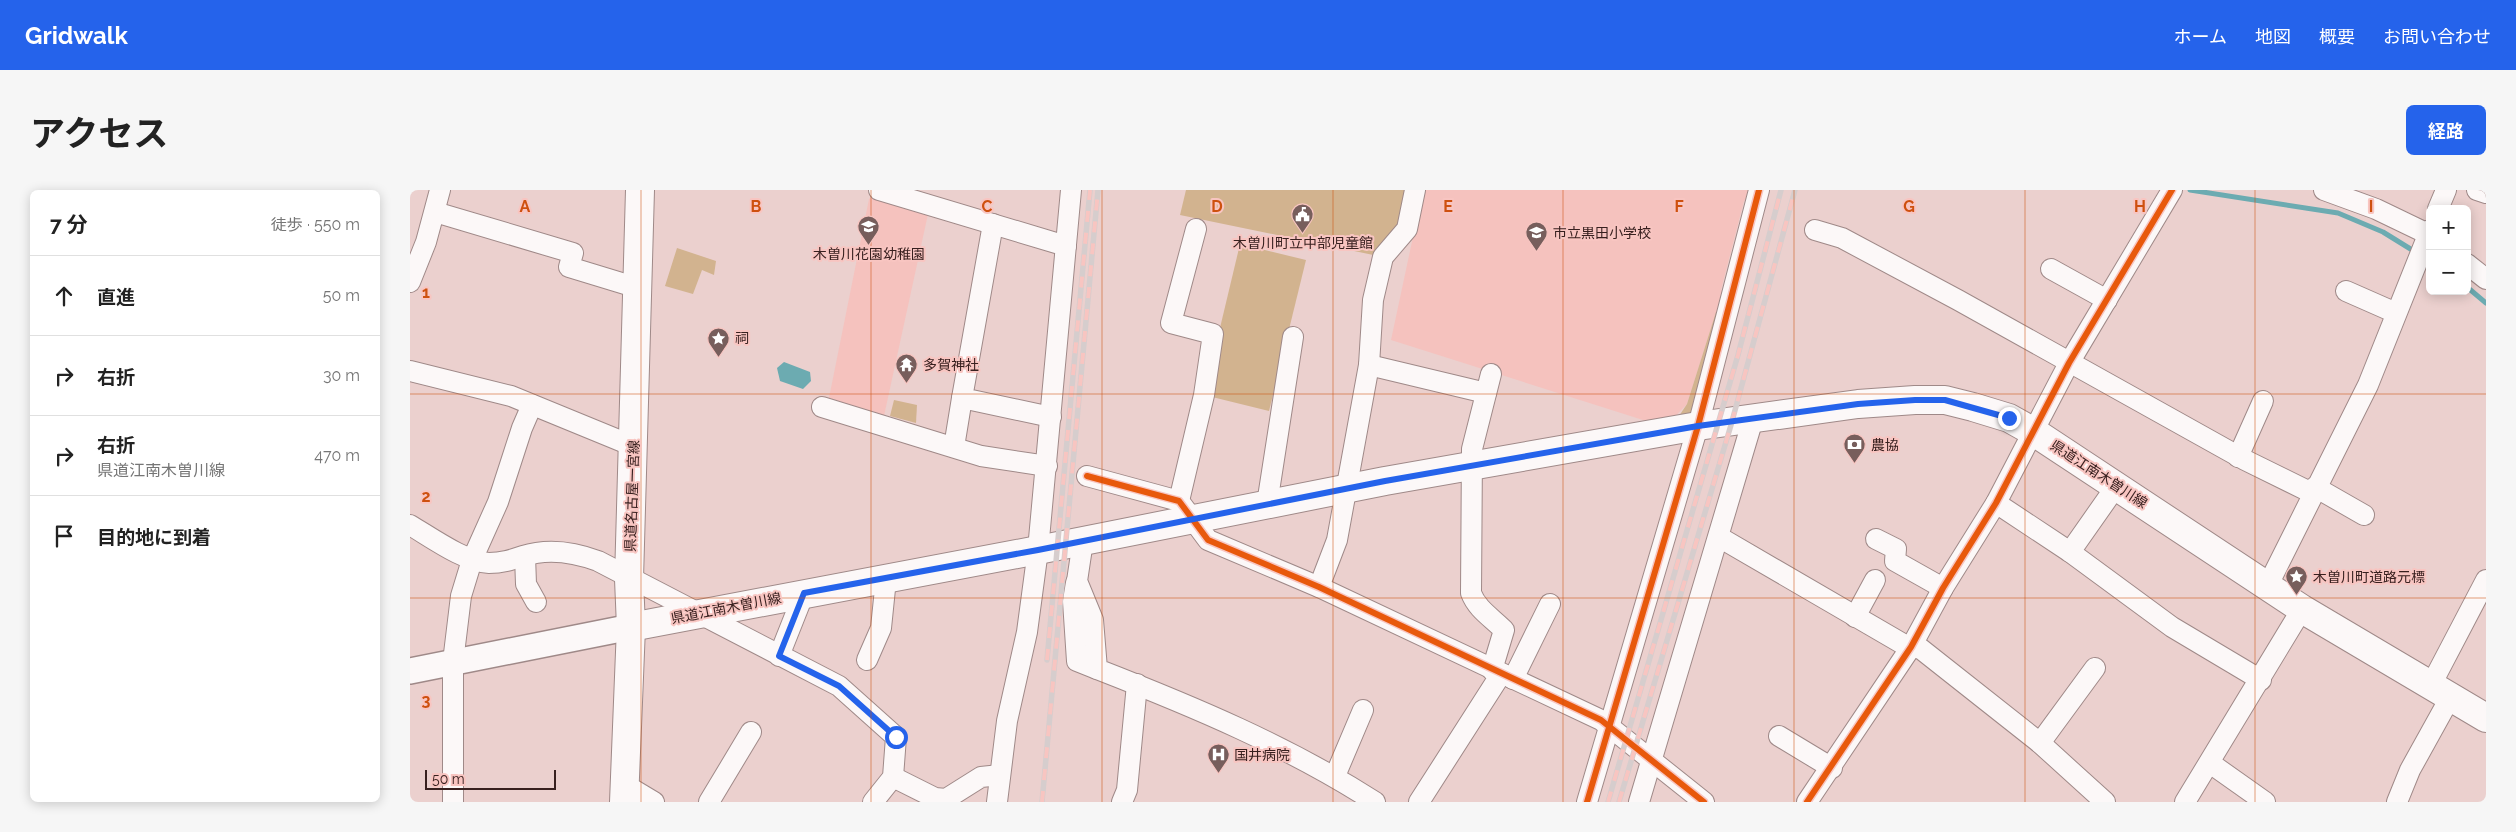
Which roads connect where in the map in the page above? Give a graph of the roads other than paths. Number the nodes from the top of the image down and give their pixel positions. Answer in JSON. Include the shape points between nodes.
{"nodes":[{"id":1,"x":440,"y":190,"type":"edge"},
{"id":2,"x":640,"y":190,"type":"edge"},
{"id":3,"x":879,"y":190,"type":"edge"},
{"id":4,"x":1071,"y":190,"type":"edge"},
{"id":5,"x":1415,"y":190,"type":"edge"},
{"id":6,"x":1759,"y":190,"type":"edge"},
{"id":7,"x":2324,"y":190,"type":"edge"},
{"id":8,"x":2446,"y":190,"type":"edge"},
{"id":9,"x":2477,"y":190,"type":"edge"},
{"id":10,"x":2171,"y":192,"type":"edge"},
{"id":11,"x":2486,"y":193,"type":"edge"},
{"id":12,"x":2440,"y":205,"type":"edge"},
{"id":13,"x":435,"y":212,"type":"junction"},
{"id":14,"x":993,"y":224,"type":"junction"},
{"id":15,"x":1196,"y":229,"type":"dead end"},
{"id":16,"x":1815,"y":230,"type":"dead end"},
{"id":17,"x":2426,"y":234,"type":"edge"},
{"id":18,"x":2426,"y":240,"type":"edge"},
{"id":19,"x":1066,"y":246,"type":"junction"},
{"id":20,"x":2471,"y":267,"type":"edge"},
{"id":21,"x":2051,"y":269,"type":"dead end"},
{"id":22,"x":2486,"y":279,"type":"edge"},
{"id":23,"x":410,"y":282,"type":"edge"},
{"id":24,"x":638,"y":288,"type":"junction"},
{"id":25,"x":2346,"y":291,"type":"dead end"},
{"id":26,"x":2107,"y":300,"type":"junction"},
{"id":27,"x":2396,"y":313,"type":"junction"},
{"id":28,"x":1294,"y":337,"type":"dead end"},
{"id":29,"x":2070,"y":363,"type":"junction"},
{"id":30,"x":1369,"y":365,"type":"junction"},
{"id":31,"x":410,"y":371,"type":"edge"},
{"id":32,"x":962,"y":398,"type":"junction"},
{"id":33,"x":2263,"y":400,"type":"dead end"},
{"id":34,"x":532,"y":405,"type":"junction"},
{"id":35,"x":822,"y":407,"type":"dead end"},
{"id":36,"x":1051,"y":417,"type":"junction"},
{"id":37,"x":1753,"y":419,"type":"junction"},
{"id":38,"x":1698,"y":426,"type":"junction"},
{"id":39,"x":2034,"y":432,"type":"junction"},
{"id":40,"x":633,"y":446,"type":"junction"},
{"id":41,"x":954,"y":447,"type":"junction"},
{"id":42,"x":2238,"y":457,"type":"junction"},
{"id":43,"x":1047,"y":466,"type":"junction"},
{"id":44,"x":1472,"y":466,"type":"junction"},
{"id":45,"x":1087,"y":476,"type":"dead end"},
{"id":46,"x":2117,"y":485,"type":"junction"},
{"id":47,"x":1346,"y":488,"type":"junction"},
{"id":48,"x":2314,"y":490,"type":"junction"},
{"id":49,"x":1996,"y":503,"type":"junction"},
{"id":50,"x":1267,"y":504,"type":"junction"},
{"id":51,"x":1186,"y":510,"type":"junction"},
{"id":52,"x":2364,"y":515,"type":"dead end"},
{"id":53,"x":410,"y":525,"type":"edge"},
{"id":54,"x":1720,"y":537,"type":"junction"},
{"id":55,"x":1876,"y":539,"type":"dead end"},
{"id":56,"x":1083,"y":541,"type":"junction"},
{"id":57,"x":1038,"y":550,"type":"junction"},
{"id":58,"x":2070,"y":552,"type":"junction"},
{"id":59,"x":525,"y":556,"type":"junction"},
{"id":60,"x":472,"y":560,"type":"junction"},
{"id":61,"x":630,"y":579,"type":"junction"},
{"id":62,"x":886,"y":579,"type":"junction"},
{"id":63,"x":1875,"y":580,"type":"dead end"},
{"id":64,"x":2486,"y":580,"type":"edge"},
{"id":65,"x":2268,"y":585,"type":"junction"},
{"id":66,"x":1319,"y":588,"type":"junction"},
{"id":67,"x":1943,"y":588,"type":"junction"},
{"id":68,"x":804,"y":593,"type":"junction"},
{"id":69,"x":536,"y":602,"type":"dead end"},
{"id":70,"x":1550,"y":604,"type":"dead end"},
{"id":71,"x":2302,"y":609,"type":"junction"},
{"id":72,"x":697,"y":614,"type":"junction"},
{"id":73,"x":1855,"y":617,"type":"junction"},
{"id":74,"x":631,"y":627,"type":"junction"},
{"id":75,"x":1911,"y":647,"type":"junction"},
{"id":76,"x":779,"y":656,"type":"junction"},
{"id":77,"x":867,"y":660,"type":"dead end"},
{"id":78,"x":453,"y":662,"type":"junction"},
{"id":79,"x":2095,"y":668,"type":"dead end"},
{"id":80,"x":410,"y":671,"type":"edge"},
{"id":81,"x":1502,"y":674,"type":"junction"},
{"id":82,"x":2261,"y":680,"type":"junction"},
{"id":83,"x":1137,"y":684,"type":"junction"},
{"id":84,"x":2441,"y":690,"type":"junction"},
{"id":85,"x":1363,"y":710,"type":"dead end"},
{"id":86,"x":2486,"y":718,"type":"edge"},
{"id":87,"x":1608,"y":727,"type":"junction"},
{"id":88,"x":751,"y":732,"type":"dead end"},
{"id":89,"x":1779,"y":736,"type":"dead end"},
{"id":90,"x":2040,"y":743,"type":"junction"},
{"id":91,"x":1652,"y":760,"type":"junction"},
{"id":92,"x":2210,"y":763,"type":"junction"},
{"id":93,"x":1832,"y":768,"type":"junction"},
{"id":94,"x":1000,"y":775,"type":"junction"},
{"id":95,"x":893,"y":776,"type":"junction"},
{"id":96,"x":1335,"y":776,"type":"junction"},
{"id":97,"x":624,"y":793,"type":"edge"},
{"id":98,"x":1817,"y":799,"type":"edge"},
{"id":99,"x":453,"y":802,"type":"edge"},
{"id":100,"x":654,"y":802,"type":"edge"},
{"id":101,"x":709,"y":802,"type":"edge"},
{"id":102,"x":873,"y":802,"type":"edge"},
{"id":103,"x":997,"y":802,"type":"edge"},
{"id":104,"x":1122,"y":802,"type":"edge"},
{"id":105,"x":1375,"y":802,"type":"edge"},
{"id":106,"x":1419,"y":802,"type":"edge"},
{"id":107,"x":1587,"y":802,"type":"edge"},
{"id":108,"x":1639,"y":802,"type":"edge"},
{"id":109,"x":1704,"y":802,"type":"edge"},
{"id":110,"x":2106,"y":802,"type":"edge"},
{"id":111,"x":2186,"y":802,"type":"edge"},
{"id":112,"x":2265,"y":802,"type":"edge"},
{"id":113,"x":2397,"y":802,"type":"edge"}],
"edges":[{"from":1,"to":13,"type":"street"},
{"from":2,"to":24,"type":"main road","name":"県道名古屋一宮線"},
{"from":3,"to":14,"type":"street"},
{"from":4,"to":19,"type":"street"},
{"from":5,"to":30,"type":"street","via":[[1407,229],[1383,257],[1373,300]]},
{"from":6,"to":38,"type":"street"},
{"from":7,"to":17,"type":"street","via":[[2376,209]]},
{"from":8,"to":12,"type":"street"},
{"from":9,"to":11,"type":"street"},
{"from":10,"to":26,"type":"street"},
{"from":13,"to":23,"type":"street"},
{"from":13,"to":24,"type":"street","via":[[574,253],[569,267]]},
{"from":14,"to":19,"type":"street"},
{"from":14,"to":32,"type":"street"},
{"from":15,"to":51,"type":"street","via":[[1171,323],[1213,334]]},
{"from":16,"to":29,"type":"street","via":[[1842,238]]},
{"from":18,"to":27,"type":"street"},
{"from":19,"to":36,"type":"street"},
{"from":20,"to":22,"type":"street"},
{"from":21,"to":26,"type":"street"},
{"from":24,"to":40,"type":"main road","name":"県道名古屋一宮線"},
{"from":25,"to":27,"type":"street"},
{"from":26,"to":29,"type":"street"},
{"from":27,"to":48,"type":"street","via":[[2368,385]]},
{"from":28,"to":50,"type":"street"},
{"from":29,"to":39,"type":"street"},
{"from":29,"to":42,"type":"street"},
{"from":30,"to":44,"type":"street","via":[[1488,383],[1472,450]]},
{"from":30,"to":47,"type":"street"},
{"from":31,"to":34,"type":"street","via":[[511,396]]},
{"from":32,"to":36,"type":"street"},
{"from":32,"to":41,"type":"street"},
{"from":33,"to":42,"type":"street"},
{"from":34,"to":40,"type":"street"},
{"from":34,"to":60,"type":"street","via":[[498,502]]},
{"from":35,"to":41,"type":"street"},
{"from":36,"to":43,"type":"street"},
{"from":37,"to":38,"type":"main road","name":"県道江南木曽川線"},
{"from":37,"to":39,"type":"main road","name":"県道江南木曽川線","via":[[1858,404],[1945,400],[2009,418]]},
{"from":37,"to":54,"type":"street"},
{"from":38,"to":44,"type":"main road","name":"県道江南木曽川線"},
{"from":38,"to":87,"type":"street"},
{"from":39,"to":46,"type":"main road","name":"県道江南木曽川線"},
{"from":39,"to":49,"type":"street"},
{"from":40,"to":61,"type":"main road","name":"県道名古屋一宮線"},
{"from":41,"to":43,"type":"street","via":[[981,456]]},
{"from":42,"to":48,"type":"street"},
{"from":43,"to":57,"type":"street"},
{"from":44,"to":47,"type":"main road","name":"県道江南木曽川線"},
{"from":44,"to":81,"type":"street","via":[[1471,593],[1476,606],[1504,630]]},
{"from":45,"to":51,"type":"street"},
{"from":46,"to":58,"type":"street"},
{"from":46,"to":65,"type":"main road","name":"県道江南木曽川線"},
{"from":47,"to":50,"type":"main road","name":"県道江南木曽川線"},
{"from":47,"to":66,"type":"street","via":[[1337,540]]},
{"from":48,"to":52,"type":"street"},
{"from":48,"to":65,"type":"street"},
{"from":49,"to":58,"type":"street"},
{"from":49,"to":67,"type":"street"},
{"from":50,"to":51,"type":"main road","name":"県道江南木曽川線"},
{"from":51,"to":56,"type":"main road","name":"県道江南木曽川線"},
{"from":51,"to":66,"type":"street","via":[[1208,540]]},
{"from":53,"to":60,"type":"street"},
{"from":54,"to":73,"type":"street"},
{"from":54,"to":91,"type":"street"},
{"from":55,"to":67,"type":"street","via":[[1896,549],[1894,561]]},
{"from":56,"to":57,"type":"main road","name":"県道江南木曽川線"},
{"from":56,"to":83,"type":"street","via":[[1077,581],[1082,615],[1093,620],[1097,669]]},
{"from":57,"to":62,"type":"main road","name":"県道江南木曽川線"},
{"from":57,"to":94,"type":"street","via":[[1027,632],[1007,721]]},
{"from":58,"to":82,"type":"street","via":[[2172,627]]},
{"from":59,"to":60,"type":"street","via":[[508,562]]},
{"from":59,"to":61,"type":"street","via":[[562,552],[580,554]]},
{"from":59,"to":69,"type":"street","via":[[526,584]]},
{"from":60,"to":78,"type":"street","via":[[461,596]]},
{"from":61,"to":72,"type":"street"},
{"from":61,"to":74,"type":"main road","name":"県道名古屋一宮線"},
{"from":62,"to":68,"type":"main road","name":"県道江南木曽川線"},
{"from":62,"to":77,"type":"street","via":[[881,628]]},
{"from":63,"to":73,"type":"street"},
{"from":64,"to":84,"type":"street"},
{"from":65,"to":71,"type":"main road","name":"県道江南木曽川線"},
{"from":66,"to":81,"type":"street"},
{"from":67,"to":75,"type":"street"},
{"from":68,"to":72,"type":"main road","name":"県道江南木曽川線"},
{"from":68,"to":76,"type":"street"},
{"from":70,"to":81,"type":"street"},
{"from":71,"to":82,"type":"street"},
{"from":71,"to":84,"type":"main road","name":"県道江南木曽川線"},
{"from":72,"to":74,"type":"main road","name":"県道江南木曽川線"},
{"from":72,"to":76,"type":"street"},
{"from":73,"to":75,"type":"street"},
{"from":74,"to":78,"type":"street"},
{"from":74,"to":97,"type":"main road","name":"県道名古屋一宮線"},
{"from":75,"to":90,"type":"street","via":[[1921,648]]},
{"from":75,"to":93,"type":"street"},
{"from":76,"to":95,"type":"street","via":[[839,686],[896,737]]},
{"from":78,"to":80,"type":"street"},
{"from":78,"to":99,"type":"street"},
{"from":79,"to":90,"type":"street"},
{"from":81,"to":87,"type":"street","via":[[1601,720]]},
{"from":81,"to":106,"type":"street"},
{"from":82,"to":92,"type":"street"},
{"from":83,"to":96,"type":"street"},
{"from":83,"to":104,"type":"street","via":[[1127,790]]},
{"from":84,"to":86,"type":"main road","name":"県道江南木曽川線"},
{"from":84,"to":113,"type":"street"},
{"from":85,"to":96,"type":"street"},
{"from":87,"to":91,"type":"street"},
{"from":87,"to":107,"type":"street"},
{"from":88,"to":101,"type":"street"},
{"from":89,"to":93,"type":"street"},
{"from":90,"to":110,"type":"street"},
{"from":91,"to":108,"type":"street"},
{"from":91,"to":109,"type":"street"},
{"from":92,"to":111,"type":"street"},
{"from":92,"to":112,"type":"street"},
{"from":93,"to":98,"type":"street"},
{"from":94,"to":95,"type":"street","via":[[981,778],[946,800],[935,798]]},
{"from":94,"to":103,"type":"street"},
{"from":95,"to":102,"type":"street"},
{"from":96,"to":105,"type":"street"},
{"from":97,"to":100,"type":"street"}]}
